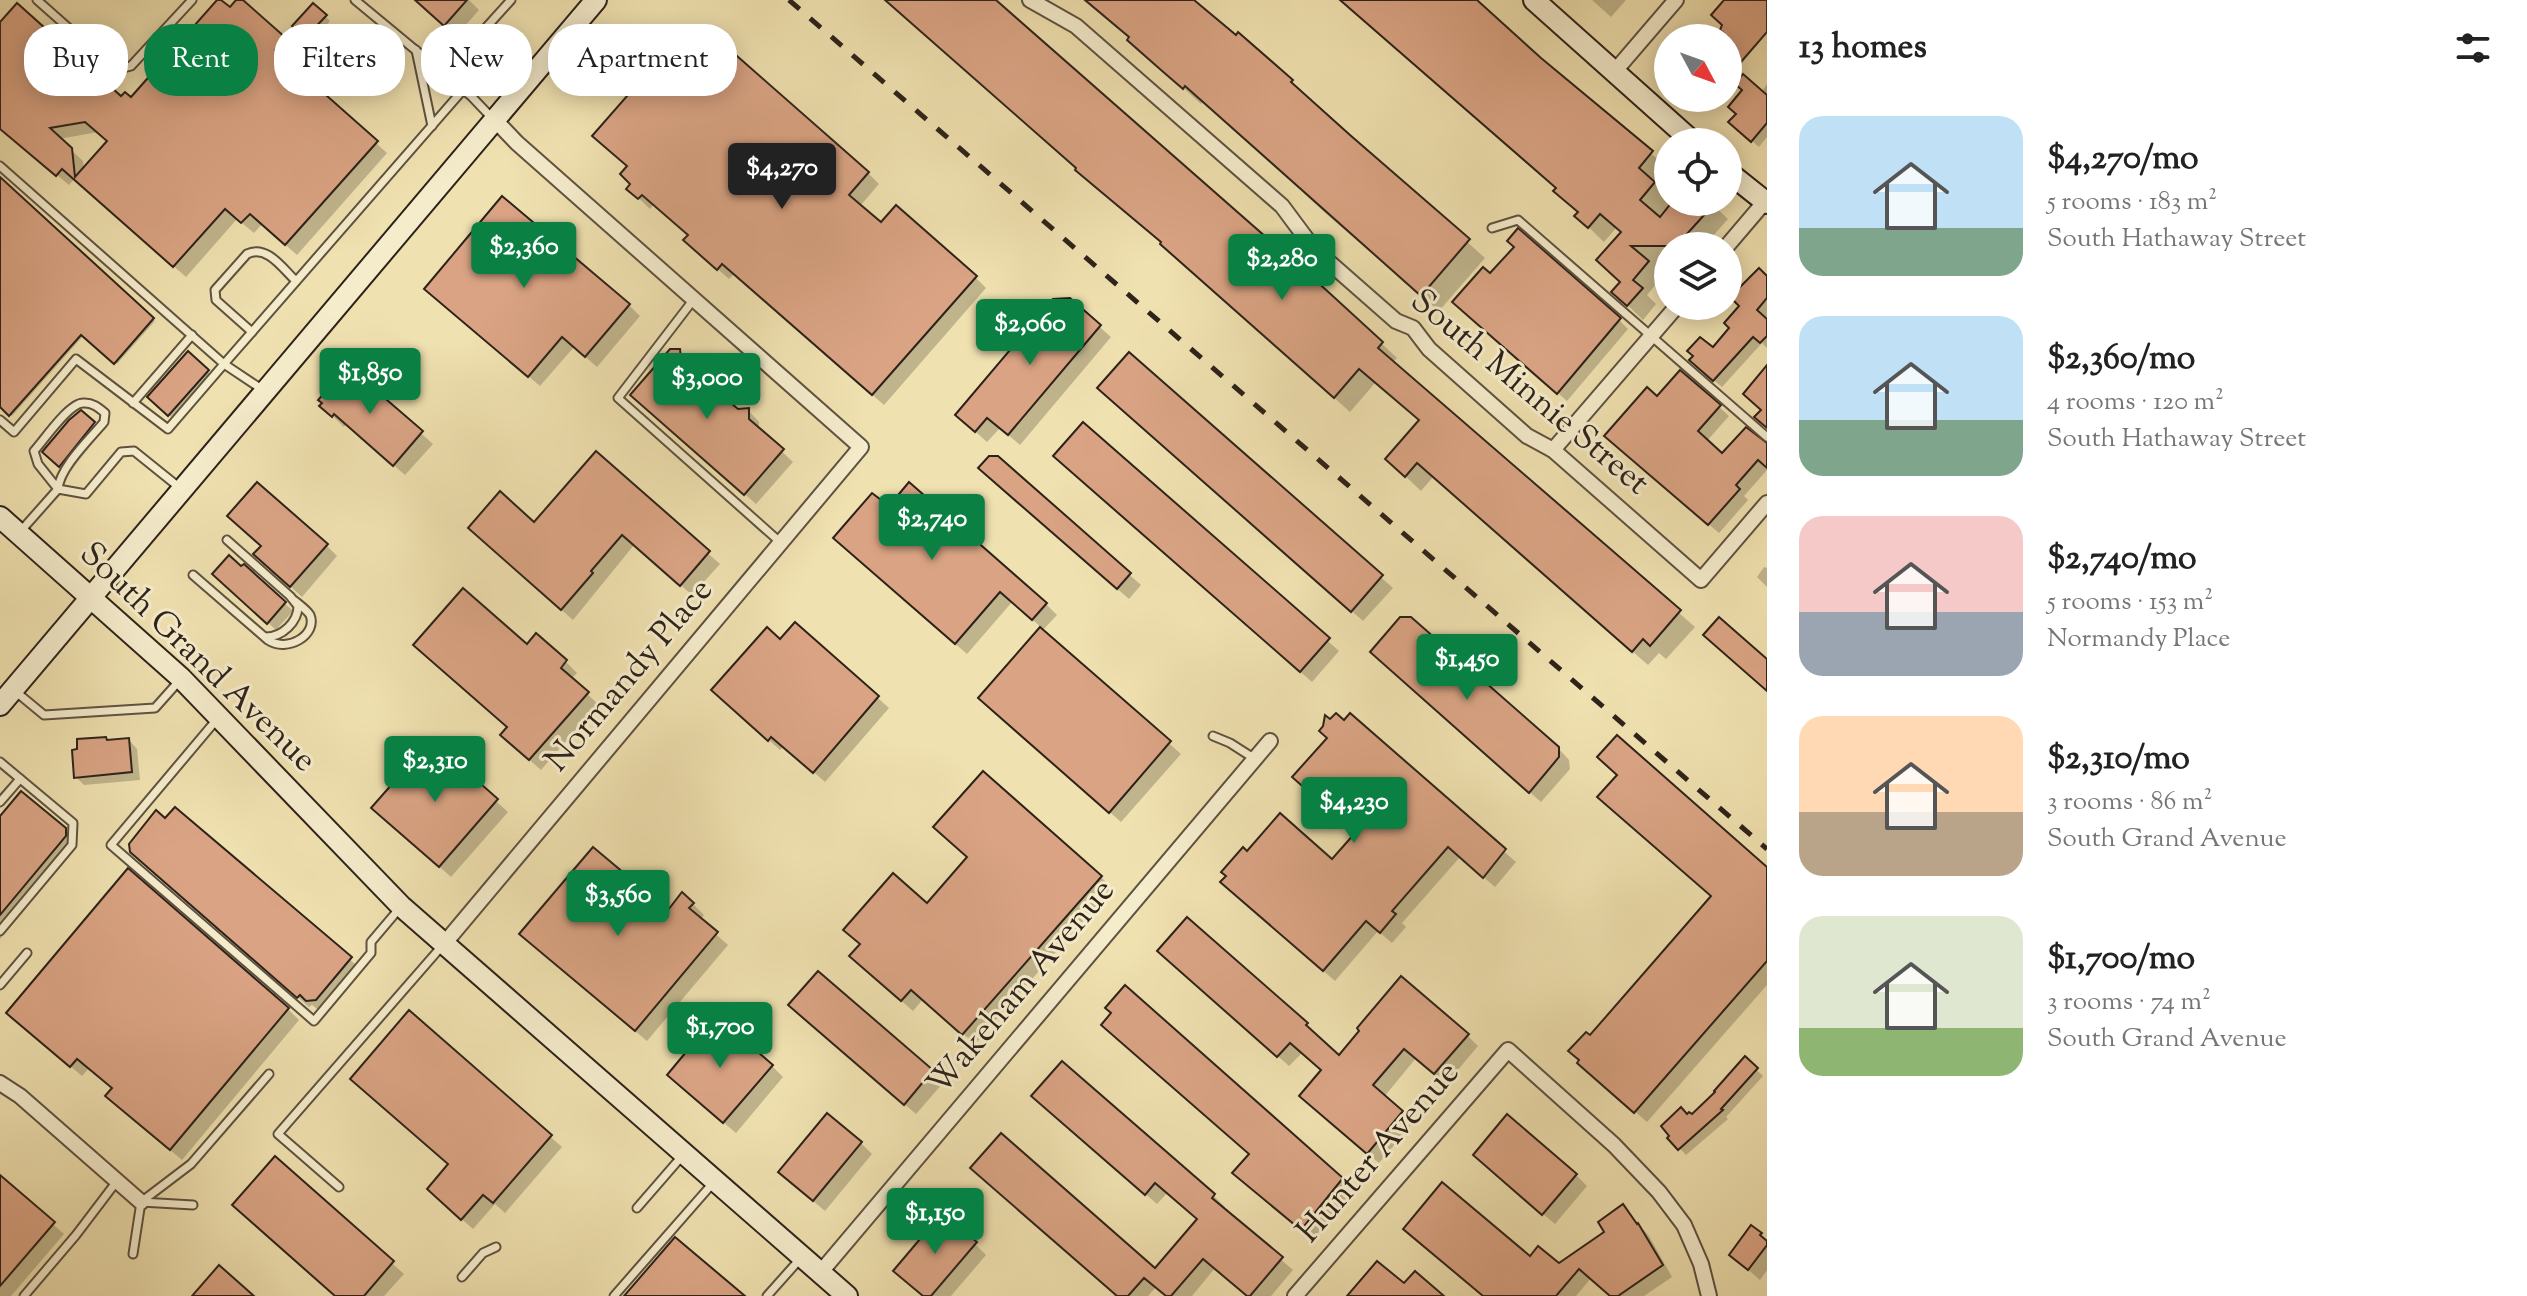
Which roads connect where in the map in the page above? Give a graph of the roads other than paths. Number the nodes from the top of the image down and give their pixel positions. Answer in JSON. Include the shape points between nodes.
{"nodes":[{"id":1,"x":37,"y":0,"type":"edge"},
{"id":2,"x":192,"y":0,"type":"edge"},
{"id":3,"x":355,"y":0,"type":"edge"},
{"id":4,"x":511,"y":0,"type":"edge"},
{"id":5,"x":596,"y":0,"type":"edge"},
{"id":6,"x":1030,"y":0,"type":"edge"},
{"id":7,"x":1534,"y":0,"type":"edge"},
{"id":8,"x":1676,"y":0,"type":"edge"},
{"id":9,"x":489,"y":24,"type":"edge"},
{"id":10,"x":416,"y":50,"type":"junction"},
{"id":11,"x":421,"y":54,"type":"edge"},
{"id":12,"x":1615,"y":71,"type":"junction"},
{"id":13,"x":458,"y":96,"type":"edge"},
{"id":14,"x":469,"y":96,"type":"edge"},
{"id":15,"x":495,"y":120,"type":"junction"},
{"id":16,"x":432,"y":126,"type":"junction"},
{"id":17,"x":1678,"y":128,"type":"edge"},
{"id":18,"x":0,"y":166,"type":"edge"},
{"id":19,"x":1742,"y":183,"type":"edge"},
{"id":20,"x":1766,"y":201,"type":"edge"},
{"id":21,"x":1492,"y":228,"type":"dead end"},
{"id":22,"x":1739,"y":232,"type":"edge"},
{"id":23,"x":296,"y":281,"type":"junction"},
{"id":24,"x":694,"y":299,"type":"junction"},
{"id":25,"x":1665,"y":320,"type":"edge"},
{"id":26,"x":252,"y":332,"type":"junction"},
{"id":27,"x":192,"y":335,"type":"junction"},
{"id":28,"x":1651,"y":336,"type":"junction"},
{"id":29,"x":224,"y":364,"type":"junction"},
{"id":30,"x":265,"y":391,"type":"junction"},
{"id":31,"x":133,"y":403,"type":"junction"},
{"id":32,"x":0,"y":420,"type":"edge"},
{"id":33,"x":1767,"y":437,"type":"edge"},
{"id":34,"x":1553,"y":450,"type":"junction"},
{"id":35,"x":58,"y":489,"type":"junction"},
{"id":36,"x":181,"y":489,"type":"junction"},
{"id":37,"x":1767,"y":503,"type":"edge"},
{"id":38,"x":0,"y":517,"type":"edge"},
{"id":39,"x":18,"y":533,"type":"junction"},
{"id":40,"x":227,"y":540,"type":"dead end"},
{"id":41,"x":781,"y":542,"type":"junction"},
{"id":42,"x":193,"y":575,"type":"dead end"},
{"id":43,"x":91,"y":596,"type":"junction"},
{"id":44,"x":295,"y":601,"type":"junction"},
{"id":45,"x":264,"y":637,"type":"junction"},
{"id":46,"x":181,"y":678,"type":"junction"},
{"id":47,"x":6,"y":697,"type":"edge"},
{"id":48,"x":220,"y":716,"type":"junction"},
{"id":49,"x":1213,"y":736,"type":"dead end"},
{"id":50,"x":1270,"y":741,"type":"dead end"},
{"id":51,"x":1255,"y":759,"type":"junction"},
{"id":52,"x":0,"y":762,"type":"edge"},
{"id":53,"x":20,"y":779,"type":"junction"},
{"id":54,"x":0,"y":802,"type":"edge"},
{"id":55,"x":401,"y":906,"type":"junction"},
{"id":56,"x":0,"y":931,"type":"edge"},
{"id":57,"x":444,"y":944,"type":"junction"},
{"id":58,"x":27,"y":953,"type":"dead end"},
{"id":59,"x":0,"y":985,"type":"edge"},
{"id":60,"x":269,"y":1074,"type":"dead end"},
{"id":61,"x":0,"y":1083,"type":"edge"},
{"id":62,"x":683,"y":1155,"type":"junction"},
{"id":63,"x":117,"y":1181,"type":"junction"},
{"id":64,"x":715,"y":1182,"type":"junction"},
{"id":65,"x":339,"y":1187,"type":"dead end"},
{"id":66,"x":141,"y":1202,"type":"junction"},
{"id":67,"x":193,"y":1205,"type":"dead end"},
{"id":68,"x":637,"y":1208,"type":"dead end"},
{"id":69,"x":496,"y":1247,"type":"dead end"},
{"id":70,"x":133,"y":1254,"type":"dead end"},
{"id":71,"x":801,"y":1257,"type":"junction"},
{"id":72,"x":820,"y":1273,"type":"junction"},
{"id":73,"x":462,"y":1277,"type":"dead end"},
{"id":74,"x":24,"y":1296,"type":"edge"},
{"id":75,"x":614,"y":1296,"type":"edge"},
{"id":76,"x":767,"y":1296,"type":"edge"},
{"id":77,"x":847,"y":1296,"type":"edge"},
{"id":78,"x":1295,"y":1296,"type":"edge"},
{"id":79,"x":1709,"y":1296,"type":"edge"}],
"edges":[{"from":1,"to":2,"type":"lane","via":[[119,69],[131,66]]},
{"from":3,"to":10,"type":"lane"},
{"from":4,"to":9,"type":"lane"},
{"from":5,"to":15,"type":"main road"},
{"from":6,"to":34,"type":"street","name":"South Minnie Street","via":[[1076,26],[1282,206],[1314,249],[1396,321],[1413,328],[1429,349],[1527,436]]},
{"from":7,"to":12,"type":"main road"},
{"from":8,"to":12,"type":"street"},
{"from":10,"to":11,"type":"lane"},
{"from":10,"to":16,"type":"lane"},
{"from":12,"to":17,"type":"main road"},
{"from":13,"to":16,"type":"lane"},
{"from":14,"to":15,"type":"lane"},
{"from":15,"to":24,"type":"street"},
{"from":15,"to":30,"type":"main road"},
{"from":16,"to":23,"type":"lane"},
{"from":18,"to":27,"type":"lane"},
{"from":19,"to":20,"type":"main road"},
{"from":20,"to":22,"type":"street"},
{"from":21,"to":28,"type":"lane","via":[[1518,220]]},
{"from":23,"to":26,"type":"lane"},
{"from":23,"to":26,"type":"lane","via":[[267,253],[254,251],[215,290],[216,300]]},
{"from":24,"to":41,"type":"lane","via":[[618,398]]},
{"from":24,"to":41,"type":"street","name":"Normandy Place","via":[[861,447]]},
{"from":25,"to":28,"type":"street"},
{"from":26,"to":29,"type":"lane"},
{"from":27,"to":29,"type":"lane"},
{"from":27,"to":31,"type":"lane"},
{"from":28,"to":33,"type":"lane"},
{"from":28,"to":34,"type":"street"},
{"from":29,"to":30,"type":"lane"},
{"from":29,"to":31,"type":"lane","via":[[168,429]]},
{"from":30,"to":36,"type":"main road"},
{"from":31,"to":32,"type":"lane","via":[[76,359],[14,432]]},
{"from":34,"to":37,"type":"street","name":"South Minnie Street","via":[[1701,580]]},
{"from":35,"to":35,"type":"lane","via":[[66,469],[104,422],[105,413],[96,406],[74,405],[34,451]]},
{"from":35,"to":36,"type":"lane","via":[[86,494],[121,452],[134,451]]},
{"from":35,"to":39,"type":"lane"},
{"from":36,"to":43,"type":"main road"},
{"from":38,"to":39,"type":"main road","name":"South Grand Avenue"},
{"from":39,"to":43,"type":"main road","name":"South Grand Avenue"},
{"from":40,"to":44,"type":"lane"},
{"from":41,"to":57,"type":"street","name":"Normandy Place"},
{"from":42,"to":45,"type":"lane"},
{"from":43,"to":46,"type":"main road","name":"South Grand Avenue"},
{"from":43,"to":47,"type":"main road"},
{"from":44,"to":45,"type":"lane","via":[[299,610],[288,628]]},
{"from":44,"to":45,"type":"lane","via":[[310,616],[308,631],[289,646]]},
{"from":46,"to":47,"type":"lane","via":[[155,708],[44,715]]},
{"from":46,"to":48,"type":"main road","name":"South Grand Avenue"},
{"from":48,"to":55,"type":"main road","name":"South Grand Avenue"},
{"from":48,"to":55,"type":"lane","via":[[111,845],[314,1021],[371,953],[371,942]]},
{"from":49,"to":51,"type":"lane"},
{"from":50,"to":51,"type":"street","name":"Wakeham Avenue"},
{"from":51,"to":72,"type":"street","name":"Wakeham Avenue"},
{"from":52,"to":53,"type":"lane"},
{"from":53,"to":54,"type":"lane"},
{"from":53,"to":56,"type":"lane","via":[[73,823],[72,845]]},
{"from":55,"to":57,"type":"main road","name":"South Grand Avenue"},
{"from":57,"to":62,"type":"main road","name":"South Grand Avenue"},
{"from":57,"to":65,"type":"lane","via":[[278,1134]]},
{"from":58,"to":59,"type":"lane"},
{"from":60,"to":66,"type":"lane","via":[[191,1164]]},
{"from":61,"to":63,"type":"street"},
{"from":62,"to":64,"type":"main road","name":"South Grand Avenue"},
{"from":62,"to":68,"type":"lane"},
{"from":63,"to":66,"type":"street"},
{"from":63,"to":74,"type":"lane"},
{"from":64,"to":71,"type":"main road","name":"South Grand Avenue"},
{"from":64,"to":75,"type":"lane"},
{"from":66,"to":67,"type":"lane"},
{"from":66,"to":70,"type":"lane"},
{"from":69,"to":73,"type":"lane","via":[[483,1253]]},
{"from":71,"to":72,"type":"main road","name":"South Grand Avenue"},
{"from":71,"to":76,"type":"lane"},
{"from":72,"to":77,"type":"main road","name":"South Grand Avenue"},
{"from":78,"to":79,"type":"street","name":"Hunter Avenue","via":[[1508,1050],[1659,1192],[1684,1225]]}]}
